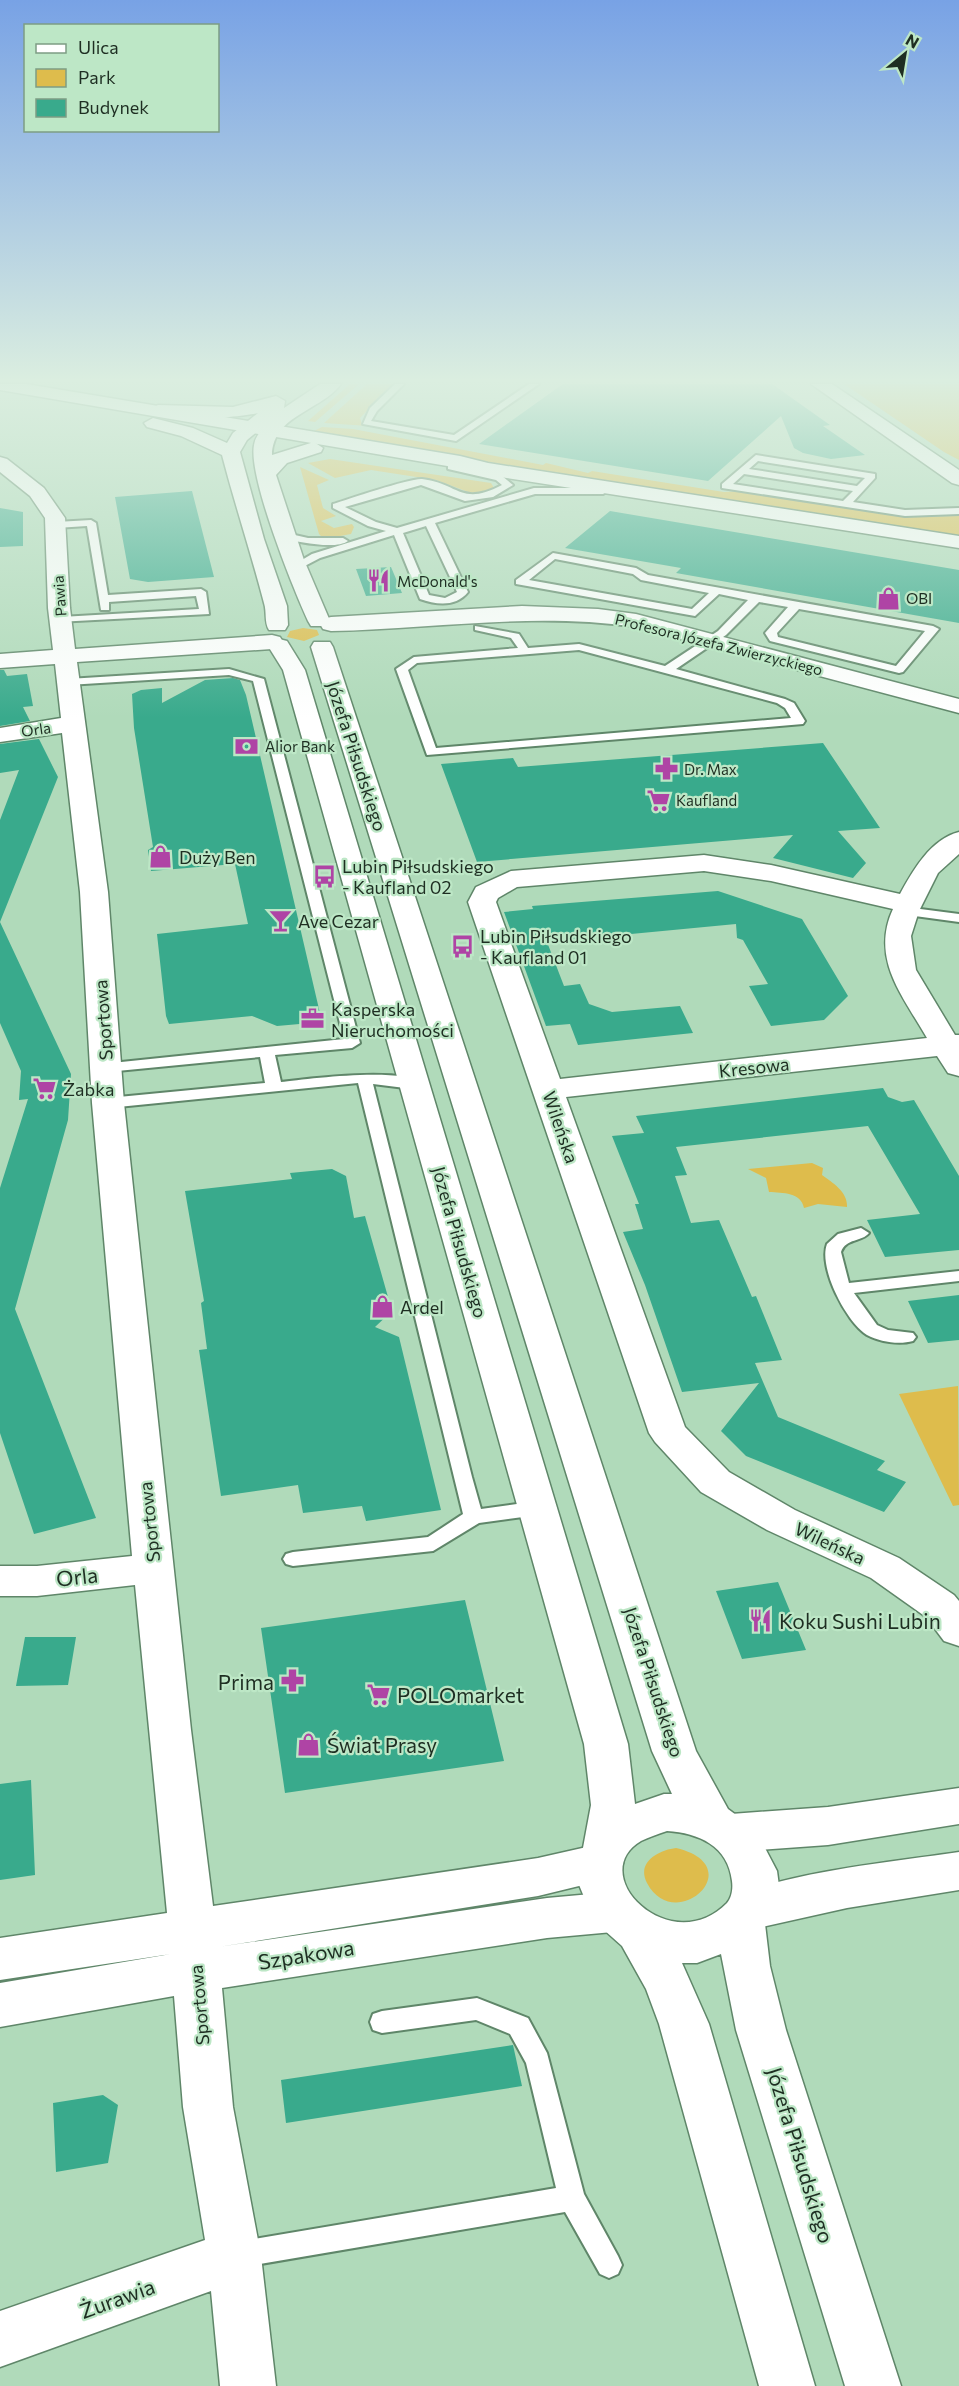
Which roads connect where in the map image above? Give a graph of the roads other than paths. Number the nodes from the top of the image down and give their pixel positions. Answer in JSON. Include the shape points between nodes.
{"nodes":[{"id":1,"x":39,"y":495,"type":"edge"},
{"id":2,"x":253,"y":495,"type":"edge"},
{"id":3,"x":273,"y":495,"type":"edge"},
{"id":4,"x":374,"y":495,"type":"edge"},
{"id":5,"x":458,"y":495,"type":"edge"},
{"id":6,"x":487,"y":495,"type":"edge"},
{"id":7,"x":524,"y":495,"type":"edge"},
{"id":8,"x":657,"y":495,"type":"edge"},
{"id":9,"x":784,"y":495,"type":"edge"},
{"id":10,"x":853,"y":495,"type":"edge"},
{"id":11,"x":465,"y":498,"type":"junction"},
{"id":12,"x":845,"y":505,"type":"junction"},
{"id":13,"x":465,"y":510,"type":"junction"},
{"id":14,"x":959,"y":512,"type":"edge"},
{"id":15,"x":429,"y":521,"type":"junction"},
{"id":16,"x":372,"y":524,"type":"junction"},
{"id":17,"x":56,"y":525,"type":"junction"},
{"id":18,"x":397,"y":531,"type":"junction"},
{"id":19,"x":286,"y":536,"type":"junction"},
{"id":20,"x":959,"y":544,"type":"edge"},
{"id":21,"x":295,"y":567,"type":"junction"},
{"id":22,"x":717,"y":590,"type":"junction"},
{"id":23,"x":104,"y":598,"type":"junction"},
{"id":24,"x":756,"y":598,"type":"junction"},
{"id":25,"x":796,"y":605,"type":"junction"},
{"id":26,"x":106,"y":615,"type":"junction"},
{"id":27,"x":61,"y":620,"type":"junction"},
{"id":28,"x":479,"y":628,"type":"junction"},
{"id":29,"x":327,"y":633,"type":"junction"},
{"id":30,"x":274,"y":636,"type":"junction"},
{"id":31,"x":704,"y":645,"type":"junction"},
{"id":32,"x":0,"y":651,"type":"edge"},
{"id":33,"x":65,"y":651,"type":"junction"},
{"id":34,"x":525,"y":651,"type":"junction"},
{"id":35,"x":0,"y":661,"type":"edge"},
{"id":36,"x":668,"y":669,"type":"junction"},
{"id":37,"x":68,"y":682,"type":"junction"},
{"id":38,"x":959,"y":706,"type":"edge"},
{"id":39,"x":959,"y":720,"type":"edge"},
{"id":40,"x":71,"y":724,"type":"junction"},
{"id":41,"x":0,"y":735,"type":"edge"},
{"id":42,"x":959,"y":840,"type":"edge"},
{"id":43,"x":907,"y":907,"type":"junction"},
{"id":44,"x":959,"y":918,"type":"edge"},
{"id":45,"x":267,"y":1052,"type":"junction"},
{"id":46,"x":954,"y":1052,"type":"edge"},
{"id":47,"x":107,"y":1067,"type":"junction"},
{"id":48,"x":364,"y":1078,"type":"junction"},
{"id":49,"x":413,"y":1084,"type":"junction"},
{"id":50,"x":274,"y":1087,"type":"junction"},
{"id":51,"x":548,"y":1090,"type":"junction"},
{"id":52,"x":108,"y":1103,"type":"junction"},
{"id":53,"x":861,"y":1233,"type":"dead end"},
{"id":54,"x":959,"y":1276,"type":"edge"},
{"id":55,"x":843,"y":1289,"type":"junction"},
{"id":56,"x":907,"y":1337,"type":"dead end"},
{"id":57,"x":538,"y":1508,"type":"junction"},
{"id":58,"x":474,"y":1517,"type":"junction"},
{"id":59,"x":293,"y":1559,"type":"dead end"},
{"id":60,"x":153,"y":1568,"type":"junction"},
{"id":61,"x":0,"y":1581,"type":"edge"},
{"id":62,"x":959,"y":1630,"type":"edge"},
{"id":63,"x":959,"y":1806,"type":"edge"},
{"id":64,"x":722,"y":1827,"type":"junction"},
{"id":65,"x":604,"y":1854,"type":"junction"},
{"id":66,"x":959,"y":1871,"type":"edge"},
{"id":67,"x":745,"y":1916,"type":"junction"},
{"id":68,"x":627,"y":1923,"type":"junction"},
{"id":69,"x":195,"y":1951,"type":"junction"},
{"id":70,"x":0,"y":1959,"type":"edge"},
{"id":71,"x":0,"y":2005,"type":"edge"},
{"id":72,"x":382,"y":2022,"type":"dead end"},
{"id":73,"x":572,"y":2198,"type":"junction"},
{"id":74,"x":234,"y":2256,"type":"junction"},
{"id":75,"x":609,"y":2265,"type":"dead end"},
{"id":76,"x":0,"y":2340,"type":"edge"},
{"id":77,"x":249,"y":2386,"type":"edge"},
{"id":78,"x":787,"y":2386,"type":"edge"},
{"id":79,"x":873,"y":2386,"type":"edge"}],
"edges":[{"from":1,"to":17,"type":"street","name":"Pawia"},
{"from":2,"to":30,"type":"street","name":"Józefa Piłsudskiego","via":[[254,539],[276,606]]},
{"from":3,"to":19,"type":"street","name":"Józefa Piłsudskiego"},
{"from":4,"to":16,"type":"lane","via":[[336,506]]},
{"from":5,"to":11,"type":"lane"},
{"from":6,"to":11,"type":"lane"},
{"from":7,"to":13,"type":"lane"},
{"from":8,"to":20,"type":"street"},
{"from":9,"to":12,"type":"lane"},
{"from":10,"to":12,"type":"lane"},
{"from":11,"to":13,"type":"lane"},
{"from":12,"to":14,"type":"lane","via":[[918,514]]},
{"from":13,"to":15,"type":"lane"},
{"from":15,"to":18,"type":"lane"},
{"from":15,"to":18,"type":"lane","via":[[463,592],[456,599],[422,596]]},
{"from":16,"to":18,"type":"lane"},
{"from":16,"to":19,"type":"lane","via":[[359,535],[338,542],[308,542]]},
{"from":17,"to":23,"type":"lane","via":[[91,523]]},
{"from":17,"to":27,"type":"street","name":"Pawia"},
{"from":18,"to":21,"type":"lane","via":[[316,556]]},
{"from":19,"to":21,"type":"street","name":"Józefa Piłsudskiego"},
{"from":21,"to":29,"type":"street","name":"Józefa Piłsudskiego"},
{"from":22,"to":22,"type":"lane","via":[[553,556],[520,582],[695,613]]},
{"from":22,"to":24,"type":"lane"},
{"from":23,"to":26,"type":"lane"},
{"from":23,"to":26,"type":"lane","via":[[201,592],[205,612],[122,618]]},
{"from":24,"to":25,"type":"lane"},
{"from":24,"to":31,"type":"lane"},
{"from":25,"to":25,"type":"lane","via":[[771,633],[774,639],[899,670],[933,629]]},
{"from":26,"to":27,"type":"lane"},
{"from":27,"to":33,"type":"street","name":"Pawia"},
{"from":28,"to":29,"type":"street","name":"Profesora Józefa Zwierzyckiego"},
{"from":28,"to":31,"type":"street","name":"Profesora Józefa Zwierzyckiego","via":[[544,623],[594,625]]},
{"from":28,"to":34,"type":"lane","via":[[517,637]]},
{"from":29,"to":30,"type":"street","via":[[300,649]]},
{"from":29,"to":31,"type":"street","name":"Profesora Józefa Zwierzyckiego","via":[[563,612],[618,617]]},
{"from":29,"to":64,"type":"street","name":"Józefa Piłsudskiego","via":[[674,1751],[691,1787]]},
{"from":30,"to":33,"type":"street"},
{"from":30,"to":49,"type":"street","name":"Józefa Piłsudskiego","via":[[294,670]]},
{"from":31,"to":36,"type":"lane"},
{"from":31,"to":38,"type":"street","name":"Profesora Józefa Zwierzyckiego"},
{"from":31,"to":39,"type":"street","name":"Profesora Józefa Zwierzyckiego"},
{"from":32,"to":33,"type":"street"},
{"from":33,"to":35,"type":"street"},
{"from":33,"to":37,"type":"street","name":"Sportowa"},
{"from":34,"to":36,"type":"lane","via":[[579,647]]},
{"from":34,"to":36,"type":"lane","via":[[419,658],[402,669],[431,752],[799,721],[782,701]]},
{"from":37,"to":40,"type":"street","name":"Sportowa"},
{"from":37,"to":45,"type":"lane","via":[[230,672],[258,679],[352,1043]]},
{"from":40,"to":41,"type":"street","name":"Orla"},
{"from":40,"to":47,"type":"street","name":"Sportowa","via":[[94,892]]},
{"from":42,"to":43,"type":"street","via":[[927,869]]},
{"from":43,"to":44,"type":"lane"},
{"from":43,"to":46,"type":"street","via":[[897,936],[902,970]]},
{"from":43,"to":51,"type":"street","name":"Wileńska","via":[[771,873],[704,863],[511,879],[497,884],[482,902]]},
{"from":45,"to":47,"type":"lane"},
{"from":45,"to":50,"type":"lane"},
{"from":46,"to":51,"type":"street","name":"Kresowa"},
{"from":47,"to":52,"type":"street","name":"Sportowa"},
{"from":48,"to":49,"type":"lane"},
{"from":48,"to":50,"type":"lane"},
{"from":48,"to":58,"type":"lane"},
{"from":49,"to":57,"type":"street","name":"Józefa Piłsudskiego"},
{"from":50,"to":52,"type":"lane"},
{"from":51,"to":62,"type":"street","name":"Wileńska","via":[[668,1433],[715,1482],[781,1520],[885,1568],[940,1606]]},
{"from":52,"to":60,"type":"street","name":"Sportowa"},
{"from":53,"to":55,"type":"lane","via":[[834,1244],[831,1254]]},
{"from":54,"to":55,"type":"lane"},
{"from":55,"to":56,"type":"lane","via":[[858,1318],[872,1329]]},
{"from":57,"to":58,"type":"lane"},
{"from":57,"to":65,"type":"street","name":"Józefa Piłsudskiego","via":[[606,1744],[614,1805]]},
{"from":58,"to":59,"type":"lane","via":[[433,1544]]},
{"from":60,"to":61,"type":"street","name":"Orla","via":[[37,1581]]},
{"from":60,"to":69,"type":"street","name":"Sportowa"},
{"from":63,"to":64,"type":"street","via":[[828,1826]]},
{"from":64,"to":65,"type":"street","via":[[681,1813],[642,1817],[622,1828]]},
{"from":64,"to":67,"type":"street","via":[[746,1850],[755,1870],[757,1890]]},
{"from":65,"to":68,"type":"street","via":[[599,1880],[604,1897]]},
{"from":65,"to":69,"type":"street","name":"Szpakowa","via":[[538,1877]]},
{"from":66,"to":67,"type":"street","via":[[847,1888]]},
{"from":67,"to":68,"type":"street","via":[[720,1936],[694,1944],[666,1943]]},
{"from":67,"to":79,"type":"street","name":"Józefa Piłsudskiego","via":[[746,1966],[761,2030]]},
{"from":68,"to":69,"type":"street","name":"Szpakowa","via":[[547,1918]]},
{"from":68,"to":78,"type":"street","via":[[667,1981],[684,2024]]},
{"from":69,"to":70,"type":"street","name":"Szpakowa"},
{"from":69,"to":71,"type":"street","name":"Szpakowa"},
{"from":69,"to":74,"type":"street","name":"Sportowa","via":[[208,2107]]},
{"from":72,"to":73,"type":"lane","via":[[477,2009],[519,2026],[538,2061]]},
{"from":73,"to":74,"type":"lane"},
{"from":73,"to":75,"type":"lane"},
{"from":74,"to":76,"type":"street","name":"Żurawia"},
{"from":74,"to":77,"type":"street","name":"Sportowa"}]}
